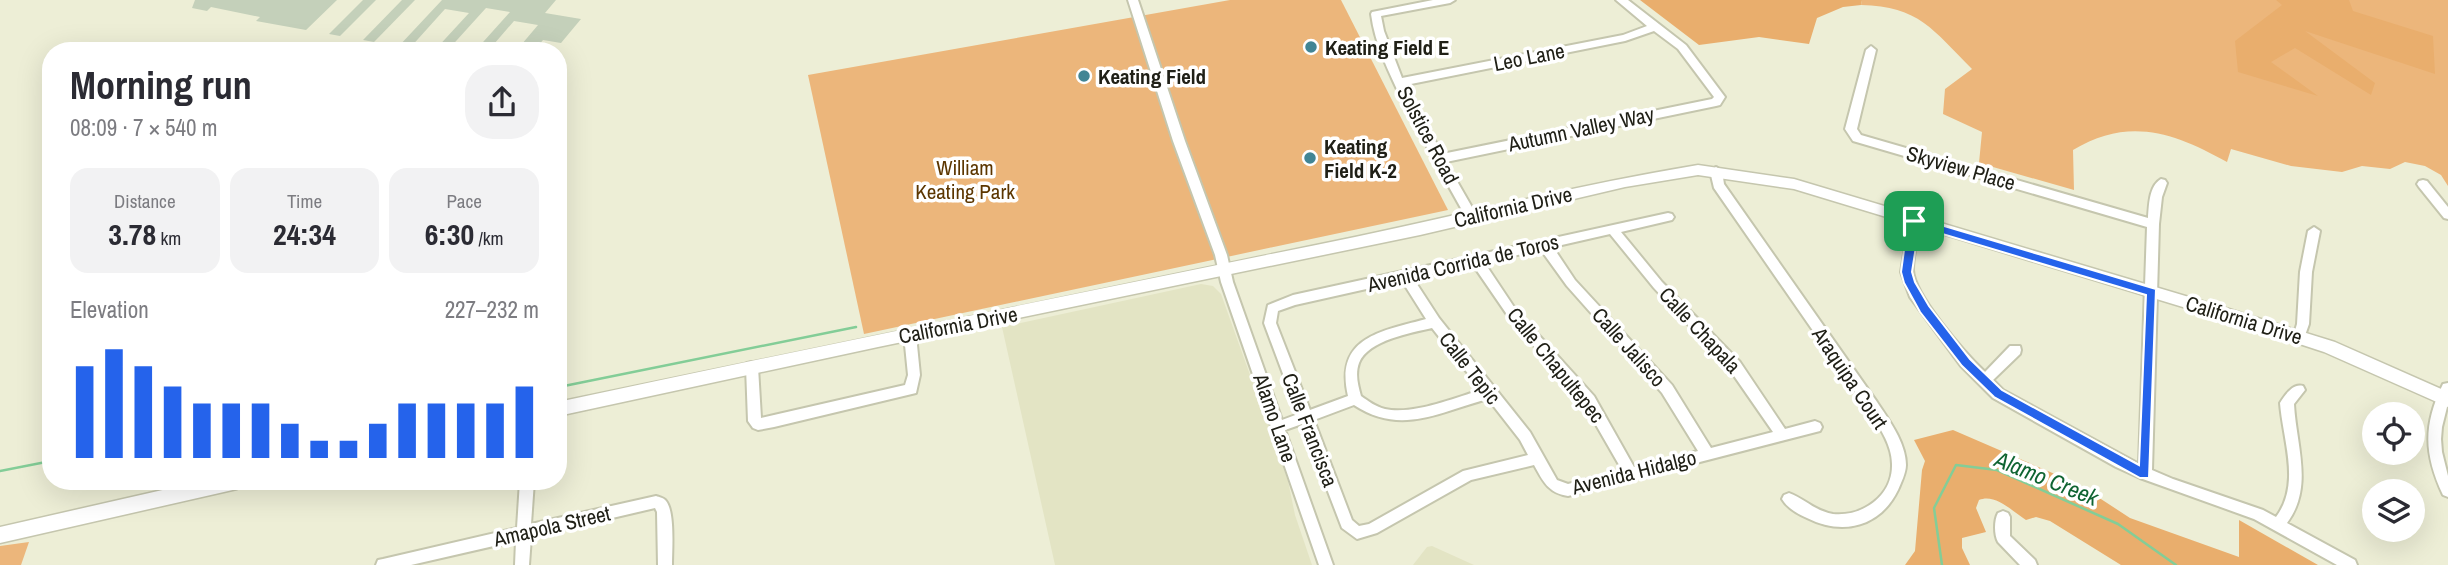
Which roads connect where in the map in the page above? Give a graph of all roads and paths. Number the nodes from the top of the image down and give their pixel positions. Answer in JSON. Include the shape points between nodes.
{"nodes":[{"id":1,"x":1133,"y":0,"type":"edge"},
{"id":2,"x":1450,"y":0,"type":"edge"},
{"id":3,"x":1621,"y":0,"type":"edge"},
{"id":4,"x":1376,"y":14,"type":"joint"},
{"id":5,"x":1656,"y":26,"type":"junction"},
{"id":6,"x":1871,"y":50,"type":"dead end"},
{"id":7,"x":1400,"y":82,"type":"junction"},
{"id":8,"x":1720,"y":97,"type":"joint"},
{"id":9,"x":1440,"y":159,"type":"junction"},
{"id":10,"x":1716,"y":171,"type":"junction"},
{"id":11,"x":2161,"y":183,"type":"dead end"},
{"id":12,"x":2423,"y":184,"type":"dead end"},
{"id":13,"x":2448,"y":215,"type":"edge"},
{"id":14,"x":1471,"y":216,"type":"junction"},
{"id":15,"x":1668,"y":216,"type":"dead end"},
{"id":16,"x":1914,"y":221,"type":"junction"},
{"id":17,"x":2153,"y":224,"type":"junction"},
{"id":18,"x":1613,"y":230,"type":"junction"},
{"id":19,"x":2314,"y":231,"type":"dead end"},
{"id":20,"x":1544,"y":244,"type":"junction"},
{"id":21,"x":1476,"y":260,"type":"junction"},
{"id":22,"x":1224,"y":270,"type":"junction"},
{"id":23,"x":1405,"y":276,"type":"junction"},
{"id":24,"x":2152,"y":293,"type":"junction"},
{"id":25,"x":1435,"y":322,"type":"junction"},
{"id":26,"x":1270,"y":323,"type":"joint"},
{"id":27,"x":910,"y":335,"type":"junction"},
{"id":28,"x":2300,"y":337,"type":"junction"},
{"id":29,"x":2015,"y":350,"type":"dead end"},
{"id":30,"x":752,"y":367,"type":"junction"},
{"id":31,"x":1984,"y":381,"type":"junction"},
{"id":32,"x":2298,"y":390,"type":"dead end"},
{"id":33,"x":1489,"y":393,"type":"junction"},
{"id":34,"x":2446,"y":395,"type":"edge"},
{"id":35,"x":1355,"y":399,"type":"junction"},
{"id":36,"x":567,"y":407,"type":"edge"},
{"id":37,"x":1306,"y":417,"type":"junction"},
{"id":38,"x":1278,"y":427,"type":"junction"},
{"id":39,"x":1815,"y":427,"type":"dead end"},
{"id":40,"x":1782,"y":435,"type":"junction"},
{"id":41,"x":1707,"y":454,"type":"junction"},
{"id":42,"x":1538,"y":458,"type":"junction"},
{"id":43,"x":1631,"y":474,"type":"junction"},
{"id":44,"x":2145,"y":474,"type":"junction"},
{"id":45,"x":198,"y":490,"type":"edge"},
{"id":46,"x":526,"y":490,"type":"edge"},
{"id":47,"x":2448,"y":491,"type":"edge"},
{"id":48,"x":1789,"y":499,"type":"dead end"},
{"id":49,"x":2003,"y":517,"type":"dead end"},
{"id":50,"x":2279,"y":523,"type":"junction"},
{"id":51,"x":524,"y":532,"type":"junction"},
{"id":52,"x":0,"y":535,"type":"edge"},
{"id":53,"x":383,"y":565,"type":"edge"},
{"id":54,"x":522,"y":565,"type":"edge"},
{"id":55,"x":665,"y":565,"type":"edge"},
{"id":56,"x":1326,"y":565,"type":"edge"},
{"id":57,"x":2030,"y":565,"type":"edge"},
{"id":58,"x":2350,"y":565,"type":"edge"}],
"edges":[{"from":1,"to":22,"type":"street","name":"Alamo Lane"},
{"from":2,"to":4,"type":"street"},
{"from":3,"to":5,"type":"street"},
{"from":4,"to":7,"type":"street","name":"Solstice Road","via":[[1375,24]]},
{"from":5,"to":7,"type":"street","name":"Leo Lane","via":[[1625,38]]},
{"from":5,"to":8,"type":"street","via":[[1682,47]]},
{"from":6,"to":17,"type":"street","name":"Skyview Place","via":[[1851,129],[1857,138]]},
{"from":7,"to":9,"type":"street","name":"Solstice Road"},
{"from":8,"to":9,"type":"street","name":"Autumn Valley Way","via":[[1716,102]]},
{"from":9,"to":14,"type":"street","name":"Solstice Road"},
{"from":10,"to":14,"type":"street","name":"California Drive","via":[[1657,175]]},
{"from":10,"to":16,"type":"street","name":"California Drive","via":[[1794,184]]},
{"from":10,"to":48,"type":"street","name":"Araquipa Court","via":[[1718,185],[1880,418],[1899,463],[1888,498],[1860,518],[1825,521]]},
{"from":11,"to":17,"type":"street"},
{"from":12,"to":13,"type":"street"},
{"from":14,"to":22,"type":"street","name":"California Drive"},
{"from":15,"to":18,"type":"street","name":"Avenida Corrida de Toros"},
{"from":16,"to":24,"type":"street","name":"California Drive"},
{"from":16,"to":31,"type":"street","via":[[1907,272],[1910,283],[1924,309]]},
{"from":17,"to":24,"type":"street"},
{"from":18,"to":20,"type":"street","name":"Avenida Corrida de Toros"},
{"from":18,"to":40,"type":"street","name":"Calle Chapala","via":[[1735,366]]},
{"from":19,"to":28,"type":"street"},
{"from":20,"to":21,"type":"street","name":"Avenida Corrida de Toros"},
{"from":20,"to":41,"type":"street","name":"Calle Jalisco","via":[[1572,283],[1667,389]]},
{"from":21,"to":23,"type":"street","name":"Avenida Corrida de Toros"},
{"from":21,"to":43,"type":"street","name":"Calle Chapultepec","via":[[1512,313],[1589,400]]},
{"from":22,"to":27,"type":"street","name":"California Drive"},
{"from":22,"to":38,"type":"street","name":"Alamo Lane"},
{"from":23,"to":25,"type":"street","name":"Calle Tepic"},
{"from":23,"to":26,"type":"street","name":"Avenida Corrida de Toros","via":[[1282,304],[1272,308]]},
{"from":24,"to":28,"type":"street","name":"California Drive"},
{"from":24,"to":44,"type":"street"},
{"from":25,"to":33,"type":"street","name":"Calle Tepic"},
{"from":25,"to":35,"type":"street","via":[[1363,346],[1348,376]]},
{"from":26,"to":37,"type":"street","name":"Calle Francisca"},
{"from":27,"to":30,"type":"street","name":"California Drive"},
{"from":27,"to":30,"type":"street","via":[[911,389],[758,424]]},
{"from":28,"to":34,"type":"street","name":"California Drive"},
{"from":29,"to":31,"type":"street"},
{"from":30,"to":36,"type":"street","name":"California Drive"},
{"from":31,"to":44,"type":"street","via":[[2010,401]]},
{"from":32,"to":50,"type":"street","via":[[2287,403],[2298,478],[2295,500]]},
{"from":33,"to":35,"type":"street","via":[[1403,415],[1374,411]]},
{"from":33,"to":42,"type":"street","name":"Calle Tepic"},
{"from":34,"to":47,"type":"street","via":[[2432,431],[2433,451]]},
{"from":35,"to":37,"type":"street"},
{"from":37,"to":38,"type":"street"},
{"from":37,"to":42,"type":"street","name":"Calle Francisca","via":[[1347,524],[1357,533],[1468,475]]},
{"from":38,"to":56,"type":"street","name":"Alamo Lane"},
{"from":39,"to":40,"type":"street","name":"Avenida Hidalgo"},
{"from":40,"to":41,"type":"street","name":"Avenida Hidalgo"},
{"from":41,"to":43,"type":"street","name":"Avenida Hidalgo"},
{"from":42,"to":43,"type":"street","name":"Avenida Hidalgo","via":[[1552,484],[1560,489]]},
{"from":44,"to":50,"type":"street"},
{"from":45,"to":52,"type":"street"},
{"from":46,"to":51,"type":"street"},
{"from":49,"to":57,"type":"street","via":[[2003,538]]},
{"from":50,"to":58,"type":"street"},
{"from":51,"to":53,"type":"street","name":"Amapola Street"},
{"from":51,"to":54,"type":"street"},
{"from":51,"to":55,"type":"street","name":"Amapola Street","via":[[656,502],[664,512]]}]}
